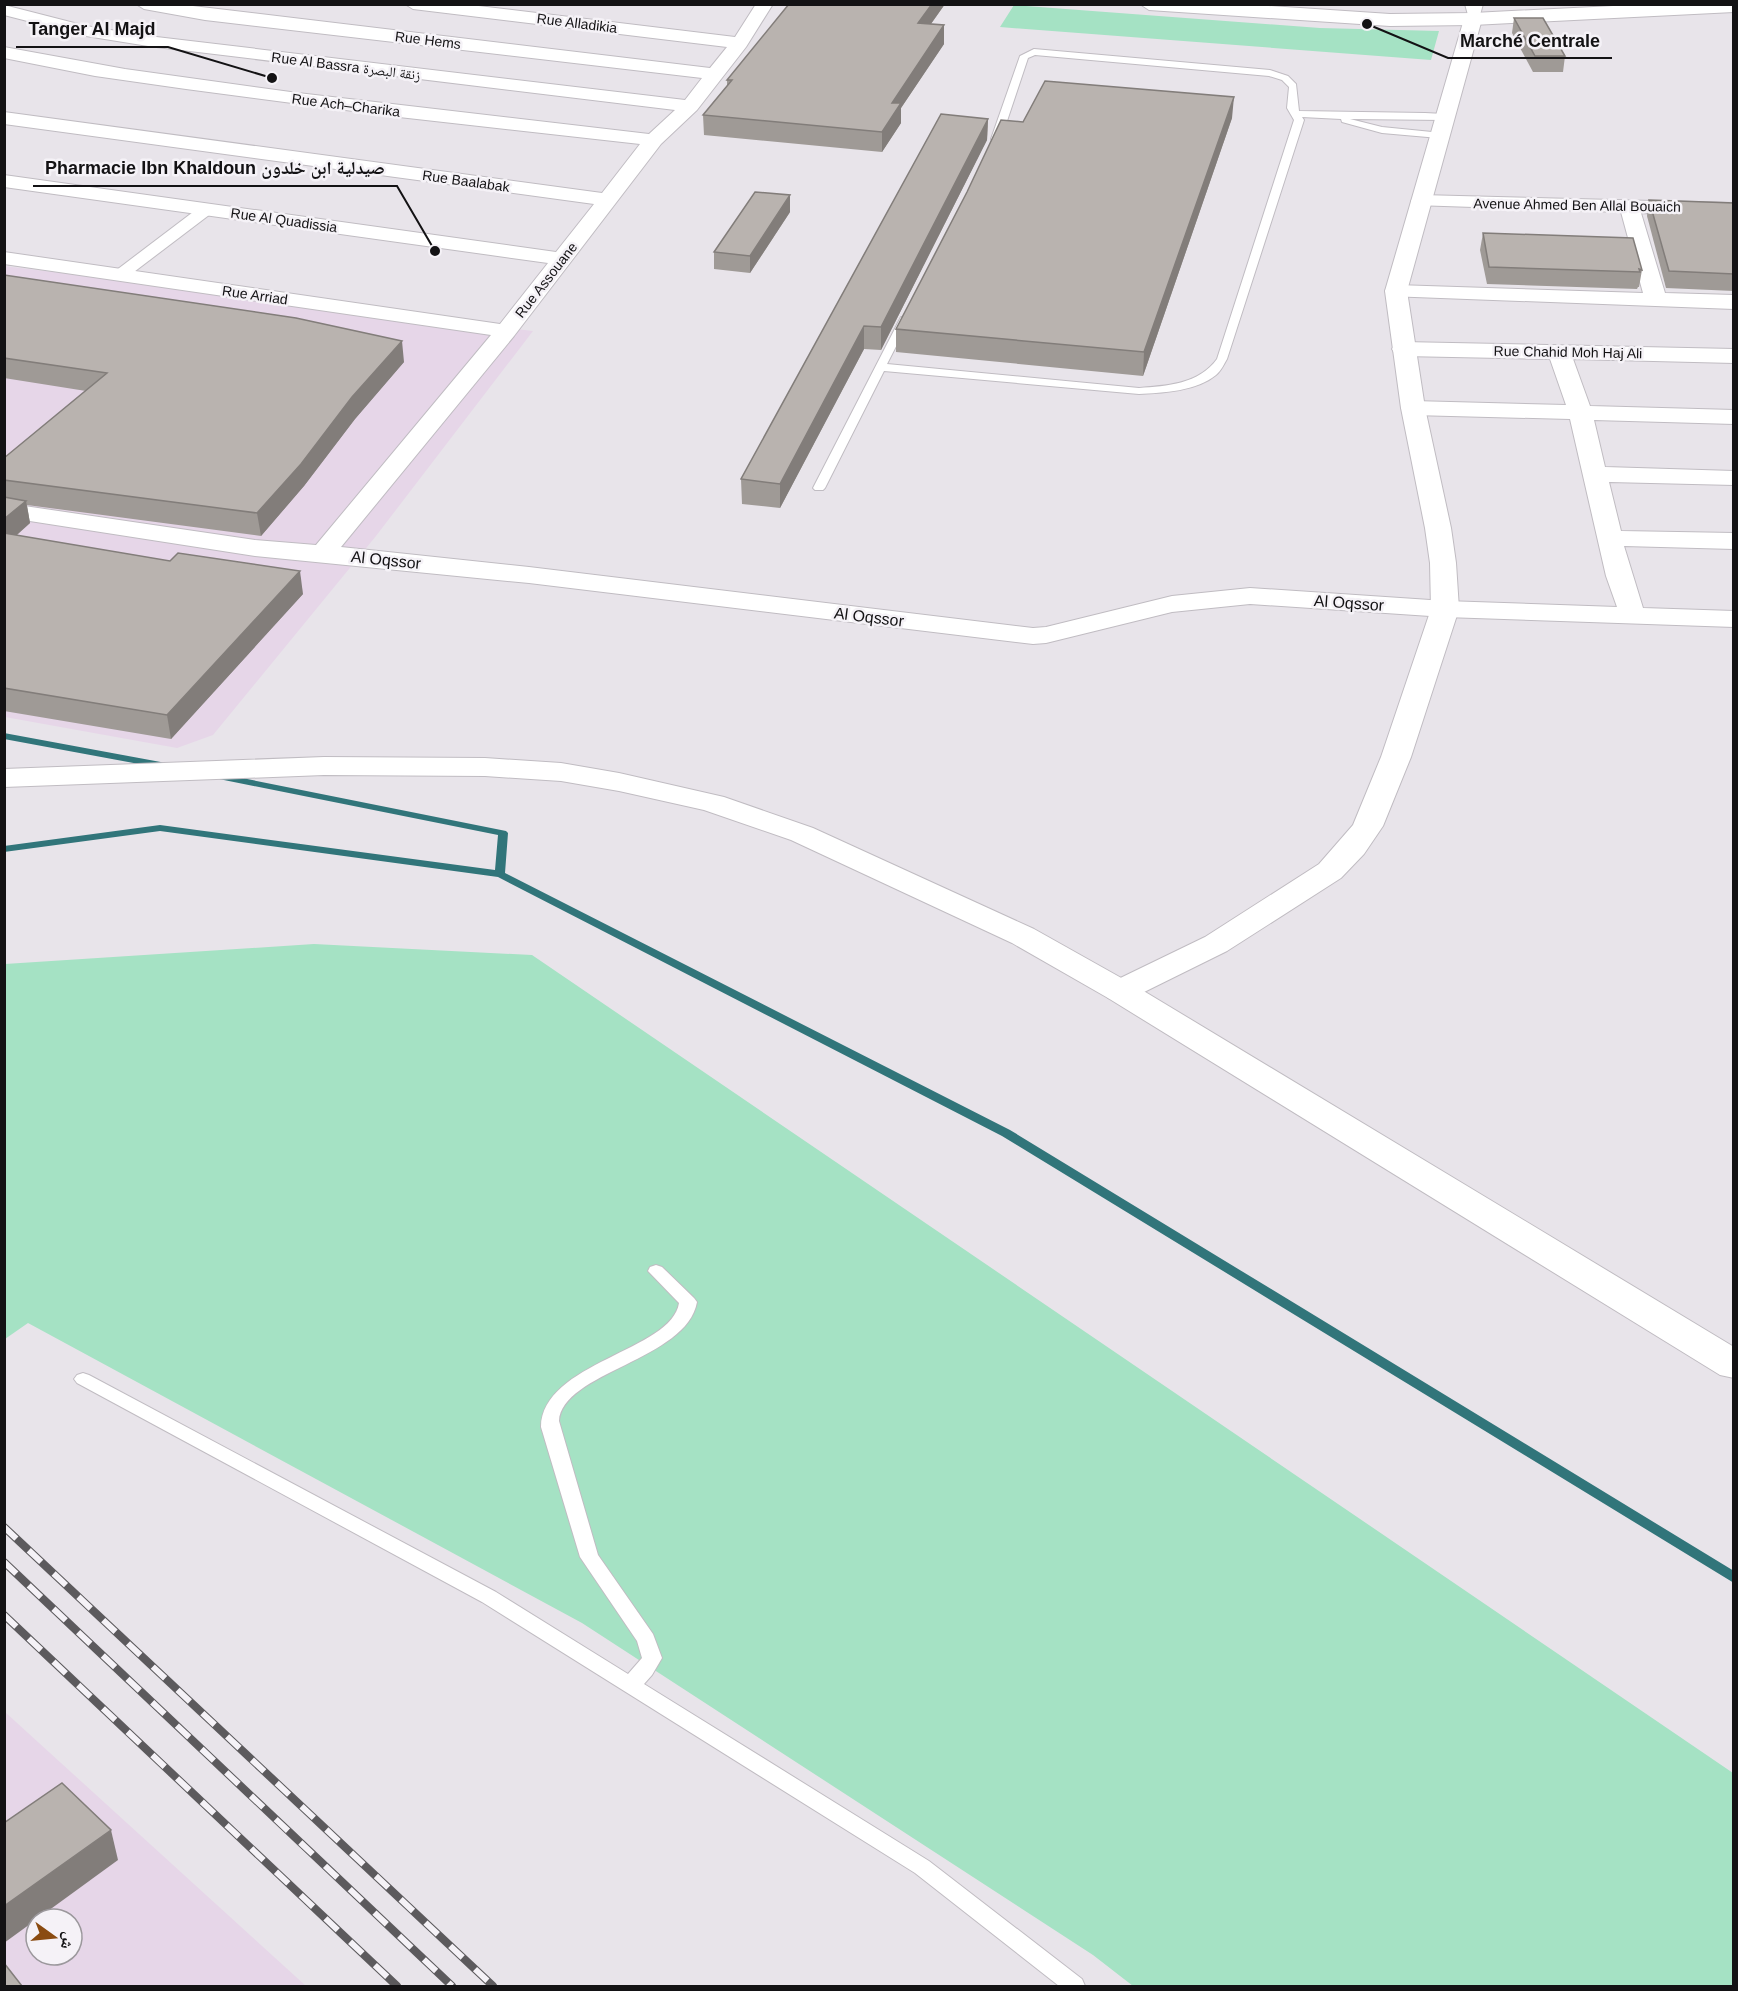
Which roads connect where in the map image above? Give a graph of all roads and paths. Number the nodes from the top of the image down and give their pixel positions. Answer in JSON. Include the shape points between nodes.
{"nodes":[{"id":1,"x":413,"y":4,"type":"edge"},
{"id":2,"x":765,"y":4,"type":"edge"},
{"id":3,"x":1149,"y":4,"type":"edge"},
{"id":4,"x":1245,"y":4,"type":"edge"},
{"id":5,"x":1558,"y":4,"type":"edge"},
{"id":6,"x":1298,"y":7,"type":"edge"},
{"id":7,"x":448,"y":8,"type":"junction"},
{"id":8,"x":476,"y":8,"type":"edge"},
{"id":9,"x":1732,"y":8,"type":"edge"},
{"id":10,"x":137,"y":9,"type":"edge"},
{"id":11,"x":4,"y":10,"type":"edge"},
{"id":12,"x":1474,"y":11,"type":"edge"},
{"id":13,"x":86,"y":31,"type":"junction"},
{"id":14,"x":399,"y":37,"type":"junction"},
{"id":15,"x":740,"y":43,"type":"junction"},
{"id":16,"x":4,"y":52,"type":"edge"},
{"id":17,"x":29,"y":58,"type":"junction"},
{"id":18,"x":357,"y":68,"type":"junction"},
{"id":19,"x":4,"y":72,"type":"edge"},
{"id":20,"x":713,"y":74,"type":"junction"},
{"id":21,"x":313,"y":101,"type":"junction"},
{"id":22,"x":690,"y":106,"type":"junction"},
{"id":23,"x":1295,"y":114,"type":"junction"},
{"id":24,"x":1340,"y":117,"type":"junction"},
{"id":25,"x":4,"y":118,"type":"edge"},
{"id":26,"x":1441,"y":126,"type":"junction"},
{"id":27,"x":654,"y":141,"type":"junction"},
{"id":28,"x":992,"y":147,"type":"edge"},
{"id":29,"x":4,"y":181,"type":"edge"},
{"id":30,"x":607,"y":200,"type":"junction"},
{"id":31,"x":1421,"y":201,"type":"junction"},
{"id":32,"x":1629,"y":206,"type":"junction"},
{"id":33,"x":207,"y":209,"type":"junction"},
{"id":34,"x":1734,"y":209,"type":"edge"},
{"id":35,"x":4,"y":258,"type":"edge"},
{"id":36,"x":563,"y":259,"type":"junction"},
{"id":37,"x":120,"y":275,"type":"junction"},
{"id":38,"x":1396,"y":291,"type":"junction"},
{"id":39,"x":1656,"y":299,"type":"junction"},
{"id":40,"x":1734,"y":302,"type":"edge"},
{"id":41,"x":912,"y":306,"type":"edge"},
{"id":42,"x":506,"y":331,"type":"junction"},
{"id":43,"x":1403,"y":349,"type":"junction"},
{"id":44,"x":1559,"y":351,"type":"junction"},
{"id":45,"x":1734,"y":356,"type":"edge"},
{"id":46,"x":881,"y":367,"type":"junction"},
{"id":47,"x":1413,"y":408,"type":"junction"},
{"id":48,"x":1580,"y":412,"type":"junction"},
{"id":49,"x":1734,"y":417,"type":"edge"},
{"id":50,"x":1594,"y":474,"type":"junction"},
{"id":51,"x":1734,"y":478,"type":"edge"},
{"id":52,"x":819,"y":488,"type":"dead end"},
{"id":53,"x":4,"y":510,"type":"edge"},
{"id":54,"x":1610,"y":538,"type":"junction"},
{"id":55,"x":1734,"y":541,"type":"edge"},
{"id":56,"x":323,"y":553,"type":"junction"},
{"id":57,"x":1445,"y":609,"type":"junction"},
{"id":58,"x":1632,"y":614,"type":"junction"},
{"id":59,"x":1734,"y":619,"type":"edge"},
{"id":60,"x":4,"y":778,"type":"edge"},
{"id":61,"x":1120,"y":991,"type":"junction"},
{"id":62,"x":656,"y":1271,"type":"dead end"},
{"id":63,"x":1734,"y":1365,"type":"edge"},
{"id":64,"x":83,"y":1379,"type":"dead end"},
{"id":65,"x":630,"y":1685,"type":"junction"},
{"id":66,"x":1074,"y":1986,"type":"edge"}],
"edges":[{"from":1,"to":7,"type":"street","name":"Rue Alladikia"},
{"from":2,"to":15,"type":"street","name":"Rue Assouane"},
{"from":3,"to":12,"type":"main road","via":[[1330,18]]},
{"from":4,"to":6,"type":"main road"},
{"from":5,"to":12,"type":"main road"},
{"from":6,"to":12,"type":"main road"},
{"from":7,"to":8,"type":"street","name":"Rue Alladikia"},
{"from":7,"to":14,"type":"street"},
{"from":8,"to":15,"type":"street","name":"Rue Alladikia"},
{"from":9,"to":12,"type":"main road"},
{"from":10,"to":13,"type":"street"},
{"from":10,"to":14,"type":"street","name":"Rue Hems"},
{"from":11,"to":13,"type":"street","name":"Rue Al Bassra زنقة البصرة"},
{"from":12,"to":26,"type":"main road"},
{"from":13,"to":17,"type":"street"},
{"from":13,"to":18,"type":"street","name":"Rue Al Bassra زنقة البصرة"},
{"from":14,"to":18,"type":"street"},
{"from":14,"to":20,"type":"street","name":"Rue Hems"},
{"from":15,"to":20,"type":"street","name":"Rue Assouane"},
{"from":16,"to":17,"type":"street","name":"Rue Ach–Charika"},
{"from":17,"to":19,"type":"street"},
{"from":17,"to":21,"type":"street","name":"Rue Ach–Charika"},
{"from":18,"to":21,"type":"street"},
{"from":18,"to":22,"type":"street","name":"Rue Al Bassra زنقة البصرة"},
{"from":20,"to":22,"type":"street","name":"Rue Assouane"},
{"from":21,"to":27,"type":"street","name":"Rue Ach–Charika"},
{"from":22,"to":27,"type":"street","name":"Rue Assouane"},
{"from":23,"to":24,"type":"lane"},
{"from":23,"to":28,"type":"lane","via":[[1293,86],[1270,72],[1034,52],[1024,56]]},
{"from":23,"to":46,"type":"lane","via":[[1299,120],[1222,359],[1213,372],[1167,389],[1131,391]]},
{"from":24,"to":26,"type":"lane","via":[[1382,114]]},
{"from":24,"to":26,"type":"lane","via":[[1382,130]]},
{"from":25,"to":30,"type":"street","name":"Rue Baalabak"},
{"from":26,"to":31,"type":"main road"},
{"from":27,"to":30,"type":"street","name":"Rue Assouane"},
{"from":29,"to":33,"type":"street","name":"Rue Al Quadissia"},
{"from":30,"to":36,"type":"street","name":"Rue Assouane"},
{"from":31,"to":32,"type":"street","name":"Avenue Ahmed Ben Allal Bouaich"},
{"from":31,"to":38,"type":"main road"},
{"from":32,"to":34,"type":"street","name":"Avenue Ahmed Ben Allal Bouaich"},
{"from":32,"to":39,"type":"street"},
{"from":33,"to":36,"type":"street","name":"Rue Al Quadissia"},
{"from":33,"to":37,"type":"street"},
{"from":35,"to":37,"type":"street","name":"Rue Arriad"},
{"from":36,"to":42,"type":"street","name":"Rue Assouane"},
{"from":37,"to":42,"type":"street","name":"Rue Arriad"},
{"from":38,"to":39,"type":"street"},
{"from":38,"to":43,"type":"main road"},
{"from":39,"to":40,"type":"street"},
{"from":41,"to":46,"type":"lane"},
{"from":42,"to":56,"type":"street","name":"Rue Assouane"},
{"from":43,"to":44,"type":"street","name":"Rue Chahid Moh Haj Ali"},
{"from":43,"to":47,"type":"main road"},
{"from":44,"to":45,"type":"street","name":"Rue Chahid Moh Haj Ali"},
{"from":44,"to":48,"type":"street"},
{"from":46,"to":52,"type":"lane"},
{"from":47,"to":48,"type":"street"},
{"from":47,"to":57,"type":"main road","via":[[1438,528]]},
{"from":48,"to":49,"type":"street"},
{"from":48,"to":50,"type":"street"},
{"from":50,"to":51,"type":"street"},
{"from":50,"to":54,"type":"street"},
{"from":53,"to":56,"type":"street","name":"Al Oqssor","via":[[233,545]]},
{"from":54,"to":55,"type":"street"},
{"from":54,"to":58,"type":"street"},
{"from":56,"to":57,"type":"street","name":"Al Oqssor","via":[[1033,636],[1184,601],[1223,596]]},
{"from":57,"to":58,"type":"street","name":"Al Oqssor"},
{"from":57,"to":61,"type":"main road","via":[[1380,800],[1353,847],[1330,871],[1294,896],[1216,944]]},
{"from":58,"to":59,"type":"street","name":"Al Oqssor"},
{"from":60,"to":61,"type":"main road","via":[[324,766],[504,768],[619,782],[713,803],[824,844],[1023,936]]},
{"from":61,"to":63,"type":"main road"},
{"from":62,"to":65,"type":"lane","via":[[688,1302],[685,1315],[667,1333],[562,1396],[551,1411],[550,1427],[589,1557],[650,1648],[652,1658]]},
{"from":64,"to":65,"type":"lane","via":[[489,1597]]},
{"from":65,"to":66,"type":"lane","via":[[922,1867]]}]}
